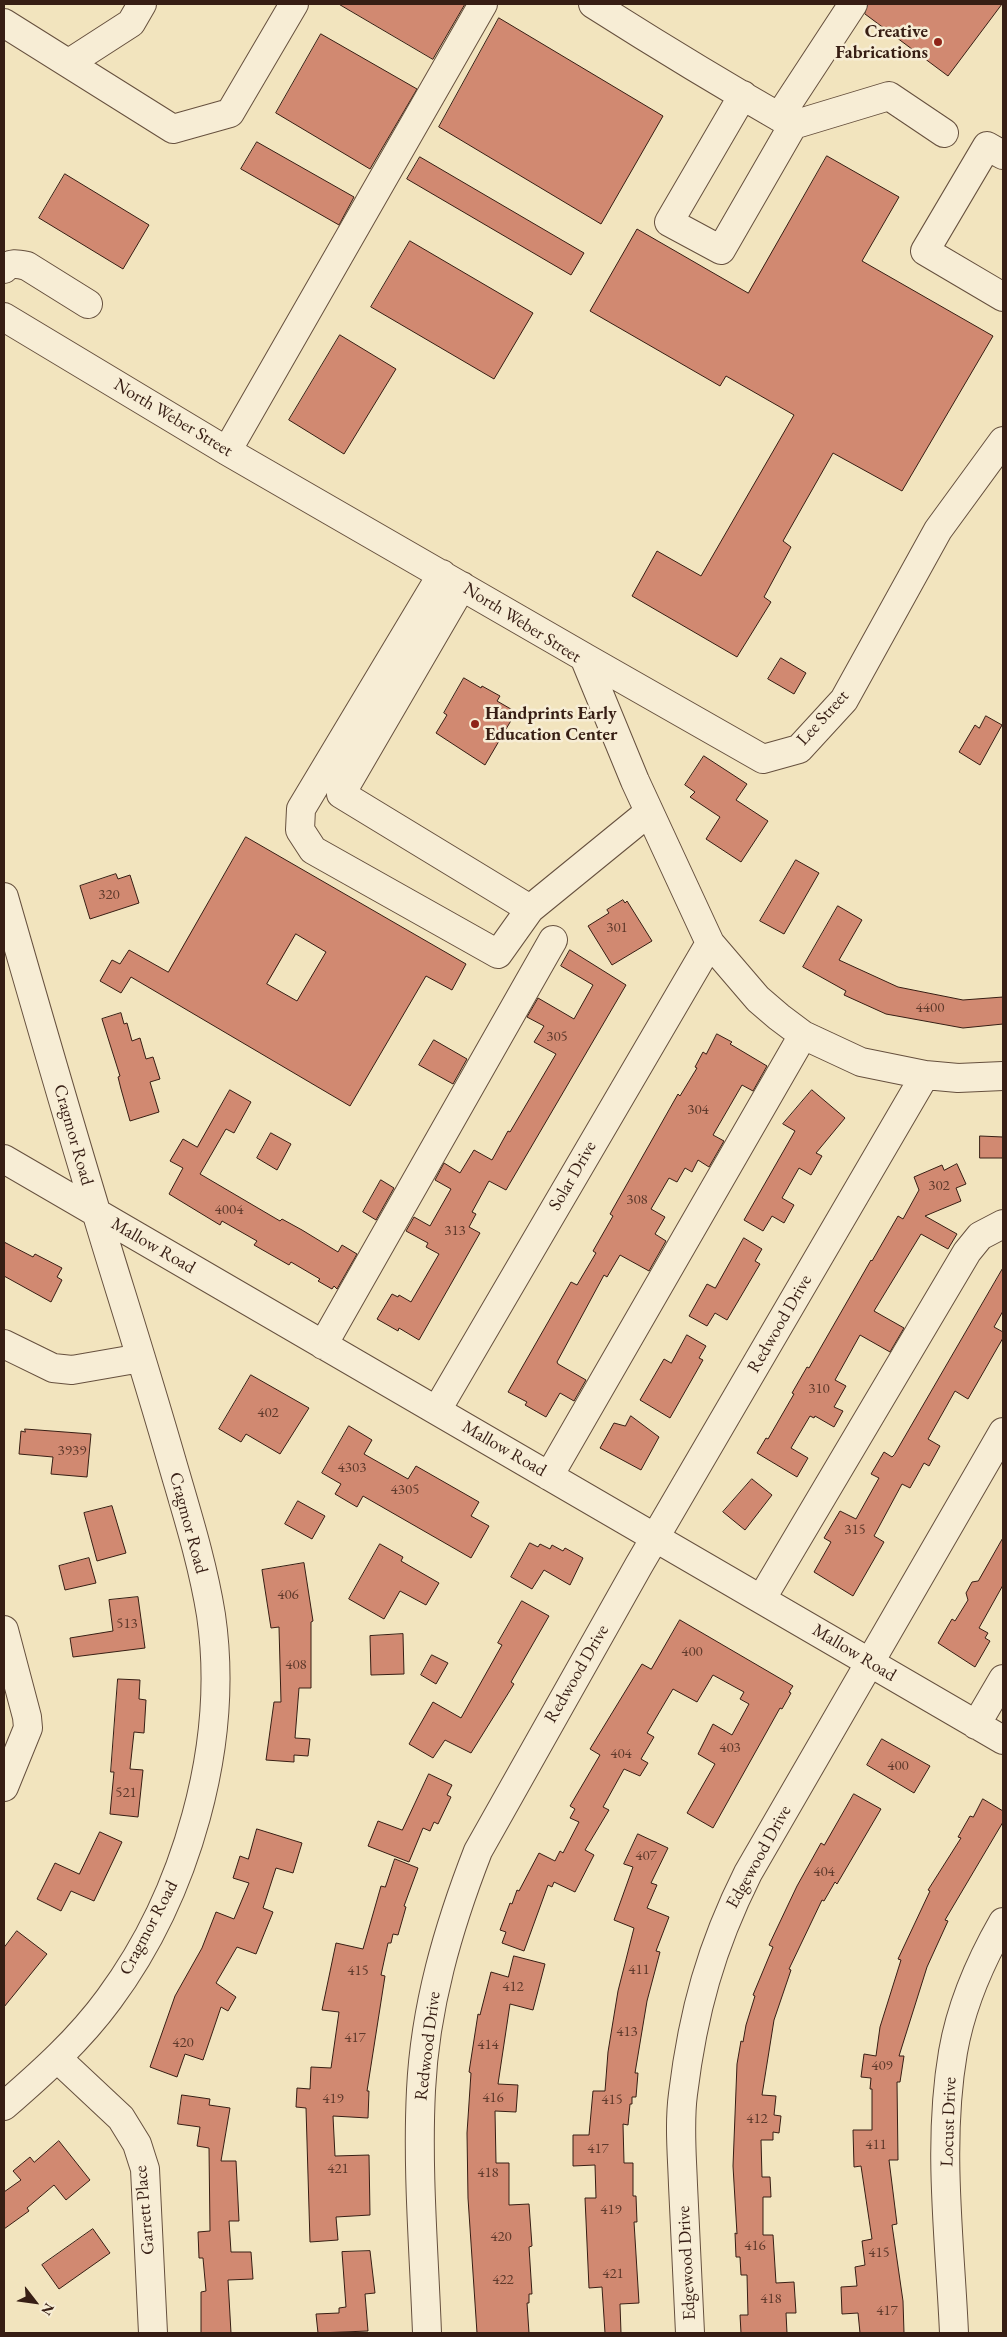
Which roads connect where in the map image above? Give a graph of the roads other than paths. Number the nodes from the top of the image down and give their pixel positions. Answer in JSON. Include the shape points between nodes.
{"nodes":[{"id":1,"x":142,"y":4,"type":"edge"},
{"id":2,"x":294,"y":4,"type":"edge"},
{"id":3,"x":483,"y":4,"type":"edge"},
{"id":4,"x":593,"y":4,"type":"edge"},
{"id":5,"x":854,"y":4,"type":"edge"},
{"id":6,"x":4,"y":23,"type":"edge"},
{"id":7,"x":69,"y":63,"type":"junction"},
{"id":8,"x":743,"y":96,"type":"junction"},
{"id":9,"x":786,"y":121,"type":"junction"},
{"id":10,"x":944,"y":132,"type":"dead end"},
{"id":11,"x":1003,"y":155,"type":"edge"},
{"id":12,"x":4,"y":269,"type":"edge"},
{"id":13,"x":1003,"y":297,"type":"edge"},
{"id":14,"x":88,"y":304,"type":"dead end"},
{"id":15,"x":4,"y":317,"type":"edge"},
{"id":16,"x":1003,"y":440,"type":"edge"},
{"id":17,"x":227,"y":451,"type":"junction"},
{"id":18,"x":452,"y":580,"type":"junction"},
{"id":19,"x":584,"y":657,"type":"junction"},
{"id":20,"x":649,"y":812,"type":"junction"},
{"id":21,"x":4,"y":897,"type":"edge"},
{"id":22,"x":530,"y":909,"type":"junction"},
{"id":23,"x":553,"y":940,"type":"dead end"},
{"id":24,"x":710,"y":943,"type":"junction"},
{"id":25,"x":803,"y":1035,"type":"junction"},
{"id":26,"x":925,"y":1075,"type":"junction"},
{"id":27,"x":1003,"y":1076,"type":"edge"},
{"id":28,"x":4,"y":1159,"type":"edge"},
{"id":29,"x":96,"y":1213,"type":"junction"},
{"id":30,"x":1003,"y":1224,"type":"edge"},
{"id":31,"x":4,"y":1344,"type":"edge"},
{"id":32,"x":323,"y":1344,"type":"junction"},
{"id":33,"x":141,"y":1358,"type":"junction"},
{"id":34,"x":436,"y":1410,"type":"junction"},
{"id":35,"x":1003,"y":1432,"type":"edge"},
{"id":36,"x":549,"y":1476,"type":"junction"},
{"id":37,"x":655,"y":1538,"type":"junction"},
{"id":38,"x":762,"y":1598,"type":"junction"},
{"id":39,"x":4,"y":1630,"type":"edge"},
{"id":40,"x":869,"y":1662,"type":"junction"},
{"id":41,"x":1003,"y":1679,"type":"edge"},
{"id":42,"x":976,"y":1725,"type":"junction"},
{"id":43,"x":1003,"y":1740,"type":"edge"},
{"id":44,"x":4,"y":1787,"type":"edge"},
{"id":45,"x":1003,"y":1922,"type":"edge"},
{"id":46,"x":58,"y":2059,"type":"junction"},
{"id":47,"x":4,"y":2106,"type":"edge"},
{"id":48,"x":153,"y":2333,"type":"edge"},
{"id":49,"x":427,"y":2333,"type":"edge"},
{"id":50,"x":690,"y":2333,"type":"edge"},
{"id":51,"x":954,"y":2333,"type":"edge"}],
"edges":[{"from":1,"to":7,"type":"street","via":[[131,23]]},
{"from":2,"to":7,"type":"street","via":[[230,113],[173,129]]},
{"from":3,"to":17,"type":"street"},
{"from":4,"to":8,"type":"street","via":[[694,69]]},
{"from":5,"to":9,"type":"street"},
{"from":6,"to":7,"type":"street"},
{"from":8,"to":9,"type":"street"},
{"from":8,"to":9,"type":"street","via":[[669,222],[721,250]]},
{"from":9,"to":10,"type":"street","via":[[889,96]]},
{"from":11,"to":13,"type":"street","via":[[987,146],[925,251]]},
{"from":12,"to":14,"type":"street","via":[[8,265],[27,266]]},
{"from":15,"to":17,"type":"street","name":"North Weber Street"},
{"from":16,"to":19,"type":"street","name":"Lee Street","via":[[938,530],[844,700],[799,749],[763,760]]},
{"from":17,"to":18,"type":"street","name":"North Weber Street"},
{"from":18,"to":19,"type":"street","name":"North Weber Street"},
{"from":18,"to":22,"type":"street","via":[[341,794]]},
{"from":18,"to":22,"type":"street","via":[[301,808],[300,830],[313,850],[498,954]]},
{"from":19,"to":20,"type":"street","name":"North Weber Street"},
{"from":20,"to":22,"type":"street"},
{"from":20,"to":24,"type":"street","name":"North Weber Street"},
{"from":21,"to":29,"type":"street","name":"Cragmor Road"},
{"from":23,"to":32,"type":"street"},
{"from":24,"to":25,"type":"street","name":"North Weber Street","via":[[758,999]]},
{"from":24,"to":34,"type":"street","name":"Solar Drive"},
{"from":25,"to":26,"type":"street","name":"North Weber Street","via":[[861,1062]]},
{"from":25,"to":36,"type":"street"},
{"from":26,"to":27,"type":"street","name":"North Weber Street","via":[[958,1078]]},
{"from":26,"to":37,"type":"street","name":"Redwood Drive"},
{"from":28,"to":29,"type":"street","name":"Mallow Road"},
{"from":29,"to":32,"type":"street","name":"Mallow Road"},
{"from":29,"to":33,"type":"street","name":"Cragmor Road"},
{"from":30,"to":38,"type":"street","via":[[980,1236],[967,1252]]},
{"from":31,"to":33,"type":"street","via":[[53,1368],[72,1370]]},
{"from":32,"to":34,"type":"street","name":"Mallow Road"},
{"from":33,"to":46,"type":"street","name":"Cragmor Road","via":[[198,1550],[211,1617],[214,1672],[208,1769],[180,1869],[160,1914],[114,1992]]},
{"from":34,"to":36,"type":"street","name":"Mallow Road"},
{"from":35,"to":40,"type":"street","name":"Edgewood Drive"},
{"from":36,"to":37,"type":"street","name":"Mallow Road"},
{"from":37,"to":38,"type":"street","name":"Mallow Road"},
{"from":37,"to":49,"type":"street","name":"Redwood Drive","via":[[478,1851],[442,1955],[427,2029],[421,2089],[420,2154]]},
{"from":38,"to":40,"type":"street","name":"Mallow Road"},
{"from":39,"to":44,"type":"street","via":[[28,1728]]},
{"from":40,"to":42,"type":"street","name":"Mallow Road"},
{"from":40,"to":50,"type":"street","name":"Edgewood Drive","via":[[748,1873],[726,1917],[700,1993],[683,2095],[681,2141]]},
{"from":41,"to":42,"type":"street"},
{"from":42,"to":43,"type":"street","name":"Mallow Road"},
{"from":45,"to":51,"type":"street","name":"Locust Drive","via":[[986,1951],[962,2013],[949,2081],[946,2162]]},
{"from":46,"to":47,"type":"street","name":"Cragmor Road"},
{"from":46,"to":48,"type":"street","name":"Garrett Place","via":[[121,2118],[137,2144],[145,2169]]}]}
